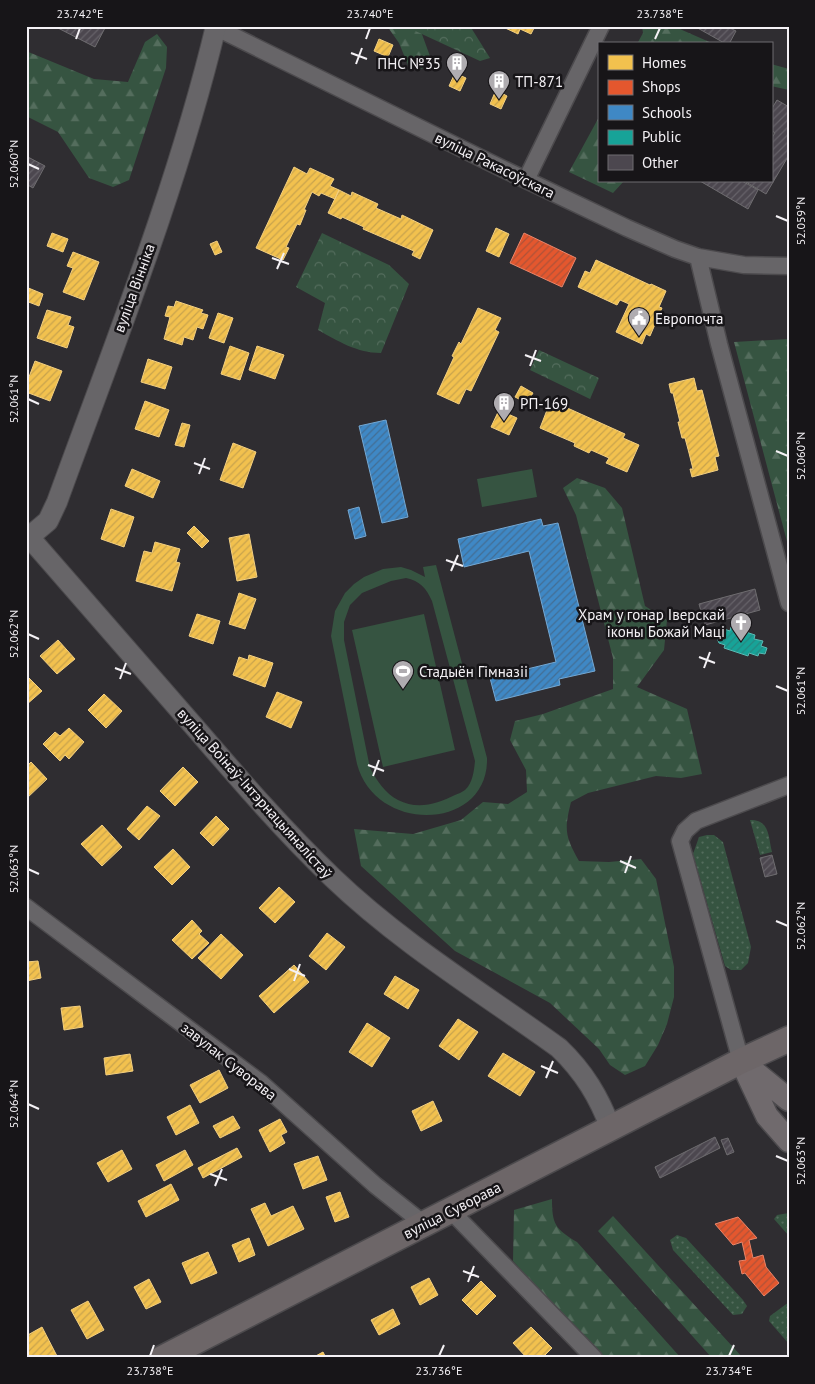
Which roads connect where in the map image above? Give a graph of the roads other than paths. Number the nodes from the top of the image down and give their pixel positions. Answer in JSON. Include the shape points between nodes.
{"nodes":[{"id":1,"x":601,"y":26,"type":"edge"},
{"id":2,"x":215,"y":27,"type":"edge"},
{"id":3,"x":526,"y":180,"type":"junction"},
{"id":4,"x":698,"y":256,"type":"junction"},
{"id":5,"x":789,"y":266,"type":"edge"},
{"id":6,"x":28,"y":536,"type":"edge"},
{"id":7,"x":789,"y":603,"type":"edge"},
{"id":8,"x":789,"y":785,"type":"edge"},
{"id":9,"x":26,"y":906,"type":"edge"},
{"id":10,"x":789,"y":1039,"type":"edge"},
{"id":11,"x":741,"y":1061,"type":"junction"},
{"id":12,"x":789,"y":1100,"type":"edge"},
{"id":13,"x":611,"y":1129,"type":"junction"},
{"id":14,"x":789,"y":1141,"type":"edge"},
{"id":15,"x":451,"y":1211,"type":"junction"},
{"id":16,"x":424,"y":1224,"type":"junction"},
{"id":17,"x":164,"y":1358,"type":"edge"},
{"id":18,"x":594,"y":1358,"type":"edge"}],
"edges":[{"from":1,"to":3,"type":"street"},
{"from":2,"to":3,"type":"street","name":"вуліца Ракасоўскага"},
{"from":2,"to":6,"type":"street","name":"вуліца Вінніка","via":[[185,138],[152,241],[64,483],[48,522]]},
{"from":3,"to":4,"type":"street","name":"вуліца Ракасоўскага","via":[[627,228]]},
{"from":4,"to":5,"type":"street","name":"вуліца Ракасоўскага","via":[[744,265]]},
{"from":4,"to":7,"type":"street"},
{"from":6,"to":13,"type":"street","name":"вуліца Воінаў-Інтэрнацыяналістаў","via":[[287,832],[394,932],[559,1048],[588,1081]]},
{"from":8,"to":11,"type":"street","via":[[696,821],[680,841]]},
{"from":9,"to":16,"type":"street","name":"завулак Суворава","via":[[261,1083]]},
{"from":10,"to":11,"type":"main road","name":"вуліца Суворава"},
{"from":11,"to":12,"type":"main road"},
{"from":11,"to":13,"type":"main road","name":"вуліца Суворава"},
{"from":11,"to":14,"type":"main road","via":[[767,1116]]},
{"from":13,"to":15,"type":"main road","name":"вуліца Суворава"},
{"from":15,"to":16,"type":"main road","name":"вуліца Суворава"},
{"from":15,"to":18,"type":"street"},
{"from":16,"to":17,"type":"main road","name":"вуліца Суворава"}]}
